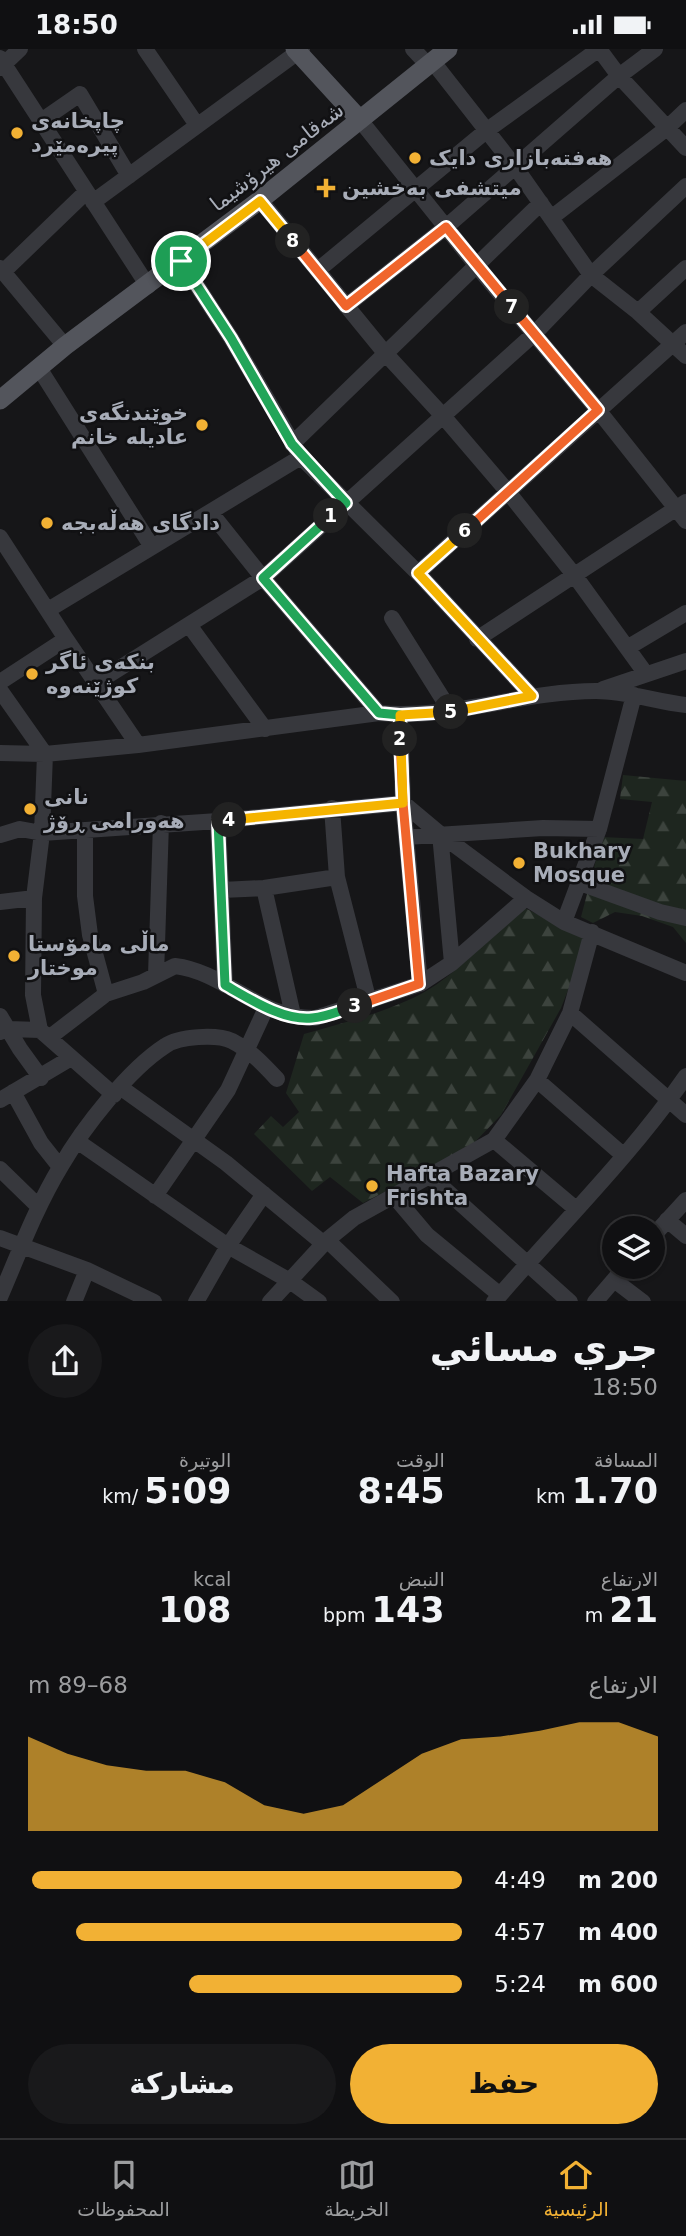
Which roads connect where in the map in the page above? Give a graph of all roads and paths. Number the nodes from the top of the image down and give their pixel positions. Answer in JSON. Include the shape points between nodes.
{"nodes":[{"id":1,"x":20,"y":49,"type":"edge"},
{"id":2,"x":413,"y":49,"type":"edge"},
{"id":3,"x":448,"y":49,"type":"edge"},
{"id":4,"x":599,"y":49,"type":"edge"},
{"id":5,"x":655,"y":49,"type":"edge"},
{"id":6,"x":148,"y":50,"type":"edge"},
{"id":7,"x":298,"y":50,"type":"edge"},
{"id":8,"x":1,"y":63,"type":"edge"},
{"id":9,"x":430,"y":64,"type":"junction"},
{"id":10,"x":619,"y":76,"type":"junction"},
{"id":11,"x":686,"y":110,"type":"edge"},
{"id":12,"x":360,"y":120,"type":"junction"},
{"id":13,"x":41,"y":121,"type":"junction"},
{"id":14,"x":197,"y":125,"type":"junction"},
{"id":15,"x":667,"y":128,"type":"junction"},
{"id":16,"x":486,"y":131,"type":"junction"},
{"id":17,"x":686,"y":148,"type":"edge"},
{"id":18,"x":516,"y":168,"type":"junction"},
{"id":19,"x":129,"y":176,"type":"junction"},
{"id":20,"x":686,"y":185,"type":"edge"},
{"id":21,"x":417,"y":190,"type":"junction"},
{"id":22,"x":90,"y":197,"type":"junction"},
{"id":23,"x":260,"y":201,"type":"junction"},
{"id":24,"x":541,"y":203,"type":"junction"},
{"id":25,"x":551,"y":218,"type":"junction"},
{"id":26,"x":446,"y":227,"type":"junction"},
{"id":27,"x":181,"y":261,"type":"junction"},
{"id":28,"x":477,"y":266,"type":"junction"},
{"id":29,"x":686,"y":268,"type":"edge"},
{"id":30,"x":2,"y":270,"type":"edge"},
{"id":31,"x":318,"y":270,"type":"junction"},
{"id":32,"x":591,"y":275,"type":"junction"},
{"id":33,"x":148,"y":286,"type":"junction"},
{"id":34,"x":346,"y":306,"type":"junction"},
{"id":35,"x":638,"y":312,"type":"junction"},
{"id":36,"x":535,"y":333,"type":"junction"},
{"id":37,"x":680,"y":337,"type":"edge"},
{"id":38,"x":65,"y":346,"type":"junction"},
{"id":39,"x":385,"y":353,"type":"junction"},
{"id":40,"x":686,"y":356,"type":"edge"},
{"id":41,"x":39,"y":368,"type":"junction"},
{"id":42,"x":0,"y":400,"type":"edge"},
{"id":43,"x":598,"y":410,"type":"junction"},
{"id":44,"x":443,"y":416,"type":"junction"},
{"id":45,"x":296,"y":451,"type":"junction"},
{"id":46,"x":508,"y":492,"type":"junction"},
{"id":47,"x":346,"y":503,"type":"junction"},
{"id":48,"x":683,"y":511,"type":"edge"},
{"id":49,"x":211,"y":513,"type":"junction"},
{"id":50,"x":0,"y":537,"type":"edge"},
{"id":51,"x":152,"y":547,"type":"junction"},
{"id":52,"x":418,"y":573,"type":"junction"},
{"id":53,"x":575,"y":576,"type":"junction"},
{"id":54,"x":263,"y":578,"type":"junction"},
{"id":55,"x":48,"y":610,"type":"junction"},
{"id":56,"x":686,"y":613,"type":"edge"},
{"id":57,"x":392,"y":618,"type":"dead end"},
{"id":58,"x":189,"y":625,"type":"junction"},
{"id":59,"x":66,"y":639,"type":"junction"},
{"id":60,"x":477,"y":639,"type":"junction"},
{"id":61,"x":627,"y":648,"type":"junction"},
{"id":62,"x":686,"y":661,"type":"edge"},
{"id":63,"x":646,"y":674,"type":"junction"},
{"id":64,"x":0,"y":682,"type":"edge"},
{"id":65,"x":96,"y":683,"type":"junction"},
{"id":66,"x":0,"y":690,"type":"edge"},
{"id":67,"x":597,"y":691,"type":"junction"},
{"id":68,"x":634,"y":695,"type":"junction"},
{"id":69,"x":532,"y":696,"type":"junction"},
{"id":70,"x":686,"y":705,"type":"edge"},
{"id":71,"x":451,"y":712,"type":"junction"},
{"id":72,"x":379,"y":713,"type":"junction"},
{"id":73,"x":400,"y":715,"type":"junction"},
{"id":74,"x":265,"y":729,"type":"junction"},
{"id":75,"x":138,"y":745,"type":"junction"},
{"id":76,"x":0,"y":753,"type":"edge"},
{"id":77,"x":45,"y":754,"type":"junction"},
{"id":78,"x":403,"y":803,"type":"junction"},
{"id":79,"x":332,"y":808,"type":"junction"},
{"id":80,"x":218,"y":821,"type":"junction"},
{"id":81,"x":161,"y":823,"type":"junction"},
{"id":82,"x":599,"y":829,"type":"junction"},
{"id":83,"x":85,"y":830,"type":"junction"},
{"id":84,"x":42,"y":833,"type":"junction"},
{"id":85,"x":440,"y":834,"type":"junction"},
{"id":86,"x":0,"y":835,"type":"edge"},
{"id":87,"x":406,"y":837,"type":"junction"},
{"id":88,"x":337,"y":877,"type":"junction"},
{"id":89,"x":580,"y":883,"type":"junction"},
{"id":90,"x":264,"y":888,"type":"junction"},
{"id":91,"x":222,"y":890,"type":"junction"},
{"id":92,"x":34,"y":898,"type":"junction"},
{"id":93,"x":526,"y":898,"type":"junction"},
{"id":94,"x":0,"y":902,"type":"edge"},
{"id":95,"x":686,"y":918,"type":"edge"},
{"id":96,"x":564,"y":922,"type":"junction"},
{"id":97,"x":592,"y":932,"type":"junction"},
{"id":98,"x":452,"y":963,"type":"junction"},
{"id":99,"x":686,"y":972,"type":"edge"},
{"id":100,"x":156,"y":975,"type":"junction"},
{"id":101,"x":419,"y":984,"type":"junction"},
{"id":102,"x":225,"y":985,"type":"junction"},
{"id":103,"x":106,"y":994,"type":"junction"},
{"id":104,"x":369,"y":1002,"type":"junction"},
{"id":105,"x":266,"y":1009,"type":"junction"},
{"id":106,"x":570,"y":1013,"type":"junction"},
{"id":107,"x":293,"y":1015,"type":"junction"},
{"id":108,"x":3,"y":1026,"type":"edge"},
{"id":109,"x":45,"y":1034,"type":"junction"},
{"id":110,"x":246,"y":1050,"type":"junction"},
{"id":111,"x":71,"y":1058,"type":"junction"},
{"id":112,"x":686,"y":1076,"type":"edge"},
{"id":113,"x":41,"y":1078,"type":"junction"},
{"id":114,"x":277,"y":1079,"type":"dead end"},
{"id":115,"x":537,"y":1080,"type":"junction"},
{"id":116,"x":117,"y":1091,"type":"junction"},
{"id":117,"x":7,"y":1096,"type":"edge"},
{"id":118,"x":669,"y":1100,"type":"junction"},
{"id":119,"x":686,"y":1115,"type":"edge"},
{"id":120,"x":195,"y":1140,"type":"junction"},
{"id":121,"x":494,"y":1140,"type":"junction"},
{"id":122,"x":76,"y":1141,"type":"junction"},
{"id":123,"x":623,"y":1155,"type":"junction"},
{"id":124,"x":60,"y":1167,"type":"junction"},
{"id":125,"x":0,"y":1169,"type":"edge"},
{"id":126,"x":430,"y":1176,"type":"junction"},
{"id":127,"x":264,"y":1195,"type":"junction"},
{"id":128,"x":155,"y":1196,"type":"junction"},
{"id":129,"x":394,"y":1196,"type":"junction"},
{"id":130,"x":686,"y":1200,"type":"edge"},
{"id":131,"x":39,"y":1207,"type":"junction"},
{"id":132,"x":576,"y":1209,"type":"junction"},
{"id":133,"x":667,"y":1220,"type":"junction"},
{"id":134,"x":665,"y":1222,"type":"edge"},
{"id":135,"x":686,"y":1235,"type":"edge"},
{"id":136,"x":0,"y":1238,"type":"edge"},
{"id":137,"x":325,"y":1242,"type":"junction"},
{"id":138,"x":22,"y":1246,"type":"junction"},
{"id":139,"x":228,"y":1246,"type":"junction"},
{"id":140,"x":526,"y":1263,"type":"junction"},
{"id":141,"x":87,"y":1270,"type":"junction"},
{"id":142,"x":614,"y":1280,"type":"joint"},
{"id":143,"x":289,"y":1281,"type":"junction"},
{"id":144,"x":0,"y":1297,"type":"edge"},
{"id":145,"x":497,"y":1298,"type":"edge"},
{"id":146,"x":74,"y":1301,"type":"edge"},
{"id":147,"x":154,"y":1301,"type":"edge"},
{"id":148,"x":196,"y":1301,"type":"edge"},
{"id":149,"x":270,"y":1301,"type":"edge"},
{"id":150,"x":318,"y":1301,"type":"edge"},
{"id":151,"x":392,"y":1301,"type":"edge"},
{"id":152,"x":570,"y":1301,"type":"edge"},
{"id":153,"x":595,"y":1301,"type":"edge"},
{"id":154,"x":643,"y":1301,"type":"edge"}],
"edges":[{"from":1,"to":8,"type":"street"},
{"from":2,"to":9,"type":"street"},
{"from":3,"to":9,"type":"main road","name":"شەقامی هیرۆشیما"},
{"from":4,"to":10,"type":"street"},
{"from":4,"to":16,"type":"street"},
{"from":5,"to":10,"type":"street"},
{"from":6,"to":14,"type":"street"},
{"from":7,"to":12,"type":"main road"},
{"from":7,"to":14,"type":"street"},
{"from":8,"to":13,"type":"street"},
{"from":9,"to":12,"type":"main road","name":"شەقامی هیرۆشیما"},
{"from":9,"to":16,"type":"street"},
{"from":10,"to":15,"type":"street"},
{"from":10,"to":18,"type":"street"},
{"from":11,"to":15,"type":"street"},
{"from":12,"to":21,"type":"street"},
{"from":12,"to":23,"type":"main road","name":"شەقامی هیرۆشیما"},
{"from":13,"to":19,"type":"street","via":[[80,94]]},
{"from":13,"to":22,"type":"street"},
{"from":14,"to":19,"type":"street"},
{"from":15,"to":17,"type":"street"},
{"from":15,"to":25,"type":"street"},
{"from":16,"to":18,"type":"street"},
{"from":16,"to":21,"type":"street"},
{"from":18,"to":24,"type":"street"},
{"from":18,"to":26,"type":"street"},
{"from":19,"to":22,"type":"street"},
{"from":20,"to":32,"type":"street"},
{"from":21,"to":26,"type":"street"},
{"from":21,"to":31,"type":"street"},
{"from":22,"to":30,"type":"street"},
{"from":22,"to":33,"type":"street"},
{"from":23,"to":27,"type":"main road","name":"شەقامی هیرۆشیما"},
{"from":23,"to":31,"type":"street"},
{"from":24,"to":25,"type":"street"},
{"from":24,"to":28,"type":"street"},
{"from":25,"to":32,"type":"street"},
{"from":26,"to":28,"type":"street"},
{"from":26,"to":34,"type":"street"},
{"from":27,"to":33,"type":"main road","name":"شەقامی هیرۆشیما"},
{"from":27,"to":45,"type":"street"},
{"from":28,"to":36,"type":"street"},
{"from":28,"to":39,"type":"street"},
{"from":29,"to":35,"type":"street"},
{"from":30,"to":38,"type":"street"},
{"from":31,"to":34,"type":"street"},
{"from":32,"to":35,"type":"street"},
{"from":32,"to":36,"type":"street"},
{"from":33,"to":38,"type":"main road","name":"شەقامی هیرۆشیما"},
{"from":34,"to":39,"type":"street"},
{"from":35,"to":37,"type":"street"},
{"from":36,"to":43,"type":"street"},
{"from":36,"to":44,"type":"street"},
{"from":37,"to":40,"type":"street"},
{"from":37,"to":43,"type":"street"},
{"from":38,"to":41,"type":"main road","name":"شەقامی هیرۆشیما"},
{"from":39,"to":44,"type":"street"},
{"from":39,"to":45,"type":"street"},
{"from":41,"to":42,"type":"main road","name":"شەقامی هیرۆشیما"},
{"from":41,"to":51,"type":"street"},
{"from":43,"to":46,"type":"street"},
{"from":43,"to":48,"type":"street"},
{"from":44,"to":46,"type":"street"},
{"from":44,"to":47,"type":"street"},
{"from":45,"to":47,"type":"street"},
{"from":45,"to":49,"type":"street"},
{"from":46,"to":52,"type":"street"},
{"from":46,"to":53,"type":"street"},
{"from":47,"to":52,"type":"street"},
{"from":47,"to":54,"type":"street"},
{"from":48,"to":53,"type":"street"},
{"from":49,"to":51,"type":"street"},
{"from":49,"to":54,"type":"street"},
{"from":50,"to":55,"type":"street"},
{"from":51,"to":55,"type":"street"},
{"from":52,"to":60,"type":"street"},
{"from":53,"to":60,"type":"street"},
{"from":53,"to":61,"type":"street"},
{"from":54,"to":58,"type":"street"},
{"from":54,"to":72,"type":"street"},
{"from":55,"to":59,"type":"street"},
{"from":56,"to":61,"type":"street"},
{"from":57,"to":71,"type":"street"},
{"from":58,"to":65,"type":"street"},
{"from":58,"to":74,"type":"street"},
{"from":59,"to":64,"type":"street"},
{"from":59,"to":65,"type":"street"},
{"from":60,"to":69,"type":"street"},
{"from":61,"to":63,"type":"street"},
{"from":62,"to":63,"type":"street"},
{"from":63,"to":67,"type":"street"},
{"from":65,"to":75,"type":"street"},
{"from":66,"to":77,"type":"street"},
{"from":67,"to":68,"type":"street"},
{"from":67,"to":69,"type":"street"},
{"from":68,"to":70,"type":"street"},
{"from":68,"to":82,"type":"street"},
{"from":69,"to":71,"type":"street"},
{"from":71,"to":73,"type":"street"},
{"from":72,"to":73,"type":"street"},
{"from":72,"to":74,"type":"street"},
{"from":73,"to":78,"type":"street"},
{"from":74,"to":75,"type":"street"},
{"from":75,"to":77,"type":"street"},
{"from":76,"to":77,"type":"street"},
{"from":77,"to":84,"type":"street"},
{"from":78,"to":79,"type":"street"},
{"from":78,"to":85,"type":"street"},
{"from":78,"to":87,"type":"street"},
{"from":79,"to":80,"type":"street"},
{"from":79,"to":88,"type":"street"},
{"from":80,"to":81,"type":"street"},
{"from":80,"to":91,"type":"street"},
{"from":81,"to":83,"type":"street"},
{"from":81,"to":100,"type":"street"},
{"from":82,"to":85,"type":"street"},
{"from":82,"to":89,"type":"street"},
{"from":83,"to":84,"type":"street"},
{"from":83,"to":103,"type":"street","via":[[85,896]]},
{"from":84,"to":86,"type":"street","via":[[20,829]]},
{"from":84,"to":92,"type":"street"},
{"from":85,"to":87,"type":"street"},
{"from":85,"to":93,"type":"street"},
{"from":85,"to":98,"type":"street"},
{"from":87,"to":101,"type":"street"},
{"from":88,"to":90,"type":"street"},
{"from":88,"to":104,"type":"street"},
{"from":89,"to":95,"type":"street"},
{"from":89,"to":96,"type":"street"},
{"from":90,"to":91,"type":"street"},
{"from":90,"to":107,"type":"street"},
{"from":91,"to":102,"type":"street"},
{"from":92,"to":94,"type":"street"},
{"from":92,"to":109,"type":"street","via":[[33,995]]},
{"from":93,"to":96,"type":"street"},
{"from":93,"to":98,"type":"street"},
{"from":96,"to":97,"type":"street"},
{"from":97,"to":99,"type":"street"},
{"from":97,"to":106,"type":"street"},
{"from":98,"to":101,"type":"street"},
{"from":100,"to":102,"type":"street","via":[[175,966],[189,967]]},
{"from":100,"to":103,"type":"street"},
{"from":101,"to":104,"type":"street"},
{"from":102,"to":105,"type":"street"},
{"from":103,"to":109,"type":"street"},
{"from":104,"to":107,"type":"street","via":[[315,1018]]},
{"from":105,"to":107,"type":"street"},
{"from":105,"to":110,"type":"street"},
{"from":106,"to":115,"type":"street"},
{"from":106,"to":118,"type":"street"},
{"from":108,"to":109,"type":"street"},
{"from":108,"to":113,"type":"street"},
{"from":109,"to":111,"type":"street"},
{"from":110,"to":114,"type":"street"},
{"from":110,"to":116,"type":"street","via":[[230,1039],[179,1039],[144,1062]]},
{"from":110,"to":120,"type":"street","via":[[228,1090]]},
{"from":111,"to":113,"type":"street"},
{"from":111,"to":116,"type":"street"},
{"from":112,"to":118,"type":"street"},
{"from":113,"to":117,"type":"street"},
{"from":115,"to":121,"type":"street"},
{"from":115,"to":123,"type":"street"},
{"from":116,"to":120,"type":"street"},
{"from":116,"to":122,"type":"street"},
{"from":117,"to":124,"type":"street"},
{"from":118,"to":119,"type":"street"},
{"from":118,"to":123,"type":"street"},
{"from":120,"to":127,"type":"street"},
{"from":120,"to":128,"type":"street"},
{"from":121,"to":126,"type":"street"},
{"from":121,"to":132,"type":"street"},
{"from":122,"to":124,"type":"street"},
{"from":122,"to":128,"type":"street"},
{"from":123,"to":132,"type":"street"},
{"from":124,"to":131,"type":"street"},
{"from":125,"to":131,"type":"street"},
{"from":126,"to":129,"type":"street"},
{"from":126,"to":140,"type":"street"},
{"from":127,"to":137,"type":"street"},
{"from":127,"to":139,"type":"street"},
{"from":128,"to":139,"type":"street"},
{"from":129,"to":137,"type":"street","via":[[354,1218]]},
{"from":129,"to":145,"type":"street","via":[[427,1235]]},
{"from":130,"to":133,"type":"street"},
{"from":131,"to":138,"type":"street"},
{"from":132,"to":140,"type":"street"},
{"from":133,"to":134,"type":"street"},
{"from":133,"to":135,"type":"street"},
{"from":136,"to":138,"type":"street"},
{"from":137,"to":143,"type":"street"},
{"from":137,"to":151,"type":"street"},
{"from":138,"to":141,"type":"street"},
{"from":138,"to":144,"type":"street"},
{"from":139,"to":143,"type":"street"},
{"from":139,"to":148,"type":"street"},
{"from":140,"to":145,"type":"street"},
{"from":140,"to":152,"type":"street"},
{"from":141,"to":146,"type":"street"},
{"from":141,"to":147,"type":"street"},
{"from":142,"to":153,"type":"street"},
{"from":142,"to":154,"type":"street"},
{"from":143,"to":149,"type":"street"},
{"from":143,"to":150,"type":"street"}]}
